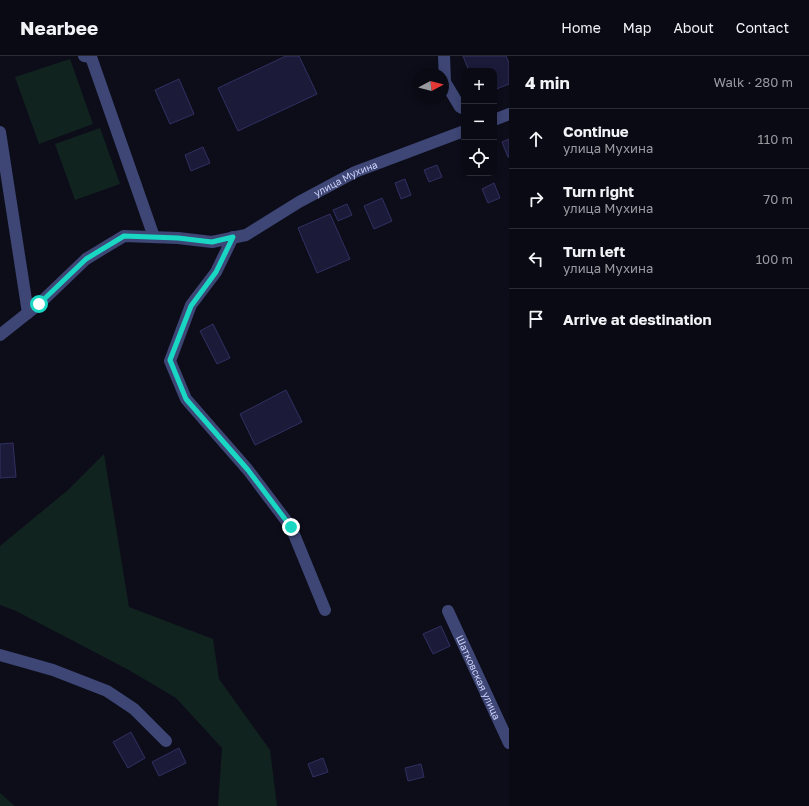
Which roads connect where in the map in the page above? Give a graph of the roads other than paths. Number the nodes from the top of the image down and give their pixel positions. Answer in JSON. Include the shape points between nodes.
{"nodes":[{"id":1,"x":84,"y":56,"type":"edge"},
{"id":2,"x":444,"y":56,"type":"edge"},
{"id":3,"x":461,"y":108,"type":"edge"},
{"id":4,"x":509,"y":114,"type":"edge"},
{"id":5,"x":497,"y":119,"type":"edge"},
{"id":6,"x":0,"y":132,"type":"edge"},
{"id":7,"x":461,"y":132,"type":"edge"},
{"id":8,"x":154,"y":237,"type":"junction"},
{"id":9,"x":233,"y":237,"type":"junction"},
{"id":10,"x":28,"y":313,"type":"junction"},
{"id":11,"x":0,"y":335,"type":"edge"},
{"id":12,"x":325,"y":610,"type":"dead end"},
{"id":13,"x":448,"y":611,"type":"dead end"},
{"id":14,"x":0,"y":655,"type":"edge"},
{"id":15,"x":166,"y":741,"type":"dead end"},
{"id":16,"x":509,"y":743,"type":"edge"}],
"edges":[{"from":1,"to":8,"type":"street","via":[[91,57]]},
{"from":2,"to":3,"type":"street","via":[[444,82]]},
{"from":4,"to":5,"type":"street"},
{"from":6,"to":10,"type":"street"},
{"from":7,"to":9,"type":"street","name":"улица Мухина","via":[[354,172],[246,235]]},
{"from":8,"to":9,"type":"street","name":"улица Мухина","via":[[212,242]]},
{"from":8,"to":10,"type":"street","name":"улица Мухина","via":[[124,236],[86,259]]},
{"from":9,"to":12,"type":"street","via":[[216,272],[191,306],[170,360],[186,399],[248,470],[291,527]]},
{"from":10,"to":11,"type":"street","name":"улица Мухина"},
{"from":13,"to":16,"type":"street","name":"Шатковская улица"},
{"from":14,"to":15,"type":"street","via":[[53,670],[107,691],[134,709]]}]}
